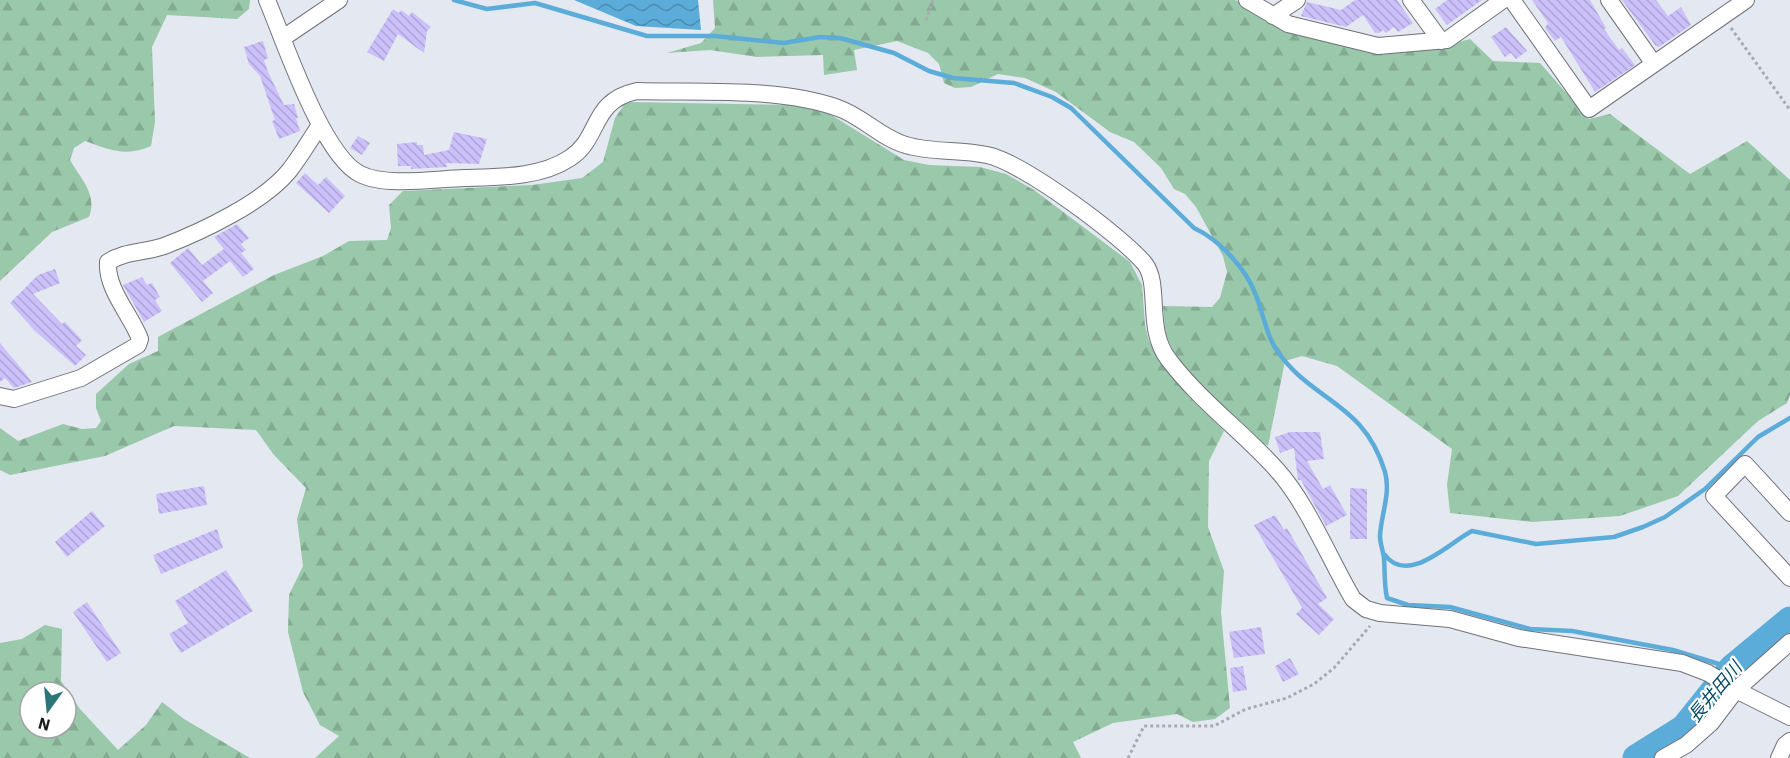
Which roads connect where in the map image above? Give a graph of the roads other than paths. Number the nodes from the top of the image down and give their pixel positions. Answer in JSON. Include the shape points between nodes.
{"nodes":[{"id":1,"x":267,"y":0,"type":"edge"},
{"id":2,"x":339,"y":0,"type":"edge"},
{"id":3,"x":1247,"y":0,"type":"edge"},
{"id":4,"x":1297,"y":0,"type":"edge"},
{"id":5,"x":1411,"y":0,"type":"edge"},
{"id":6,"x":1503,"y":0,"type":"edge"},
{"id":7,"x":1512,"y":0,"type":"edge"},
{"id":8,"x":1610,"y":0,"type":"edge"},
{"id":9,"x":1746,"y":0,"type":"edge"},
{"id":10,"x":1273,"y":16,"type":"junction"},
{"id":11,"x":283,"y":38,"type":"junction"},
{"id":12,"x":1441,"y":41,"type":"junction"},
{"id":13,"x":1654,"y":64,"type":"junction"},
{"id":14,"x":320,"y":125,"type":"junction"},
{"id":15,"x":0,"y":396,"type":"edge"},
{"id":16,"x":1790,"y":513,"type":"edge"},
{"id":17,"x":1790,"y":578,"type":"edge"},
{"id":18,"x":1790,"y":642,"type":"edge"},
{"id":19,"x":1736,"y":690,"type":"junction"},
{"id":20,"x":1790,"y":717,"type":"edge"},
{"id":21,"x":1790,"y":741,"type":"edge"},
{"id":22,"x":1663,"y":758,"type":"edge"},
{"id":23,"x":1779,"y":758,"type":"edge"}],
"edges":[{"from":1,"to":11,"type":"street"},
{"from":2,"to":11,"type":"street"},
{"from":3,"to":10,"type":"street"},
{"from":4,"to":10,"type":"street"},
{"from":5,"to":12,"type":"street"},
{"from":6,"to":12,"type":"street"},
{"from":7,"to":13,"type":"street","via":[[1589,109]]},
{"from":8,"to":13,"type":"street"},
{"from":9,"to":13,"type":"street"},
{"from":10,"to":12,"type":"street","via":[[1288,24],[1378,46]]},
{"from":11,"to":14,"type":"street"},
{"from":14,"to":15,"type":"street","via":[[289,172],[247,204],[165,245],[141,253],[126,253],[108,262],[110,280],[140,339],[134,348],[81,378],[14,399]]},
{"from":14,"to":19,"type":"street","via":[[342,158],[360,174],[409,180],[487,177],[538,172],[572,157],[609,103],[622,94],[637,91],[798,95],[841,108],[903,144],[987,155],[1006,162],[1070,203],[1128,247],[1146,266],[1152,280],[1152,314],[1168,360],[1279,472],[1353,599],[1366,609],[1450,619],[1519,638],[1682,663]]},
{"from":16,"to":17,"type":"street","via":[[1745,464],[1714,496]]},
{"from":18,"to":19,"type":"street"},
{"from":19,"to":20,"type":"street"},
{"from":19,"to":22,"type":"street","via":[[1711,723],[1686,745]]},
{"from":21,"to":23,"type":"street"}]}
